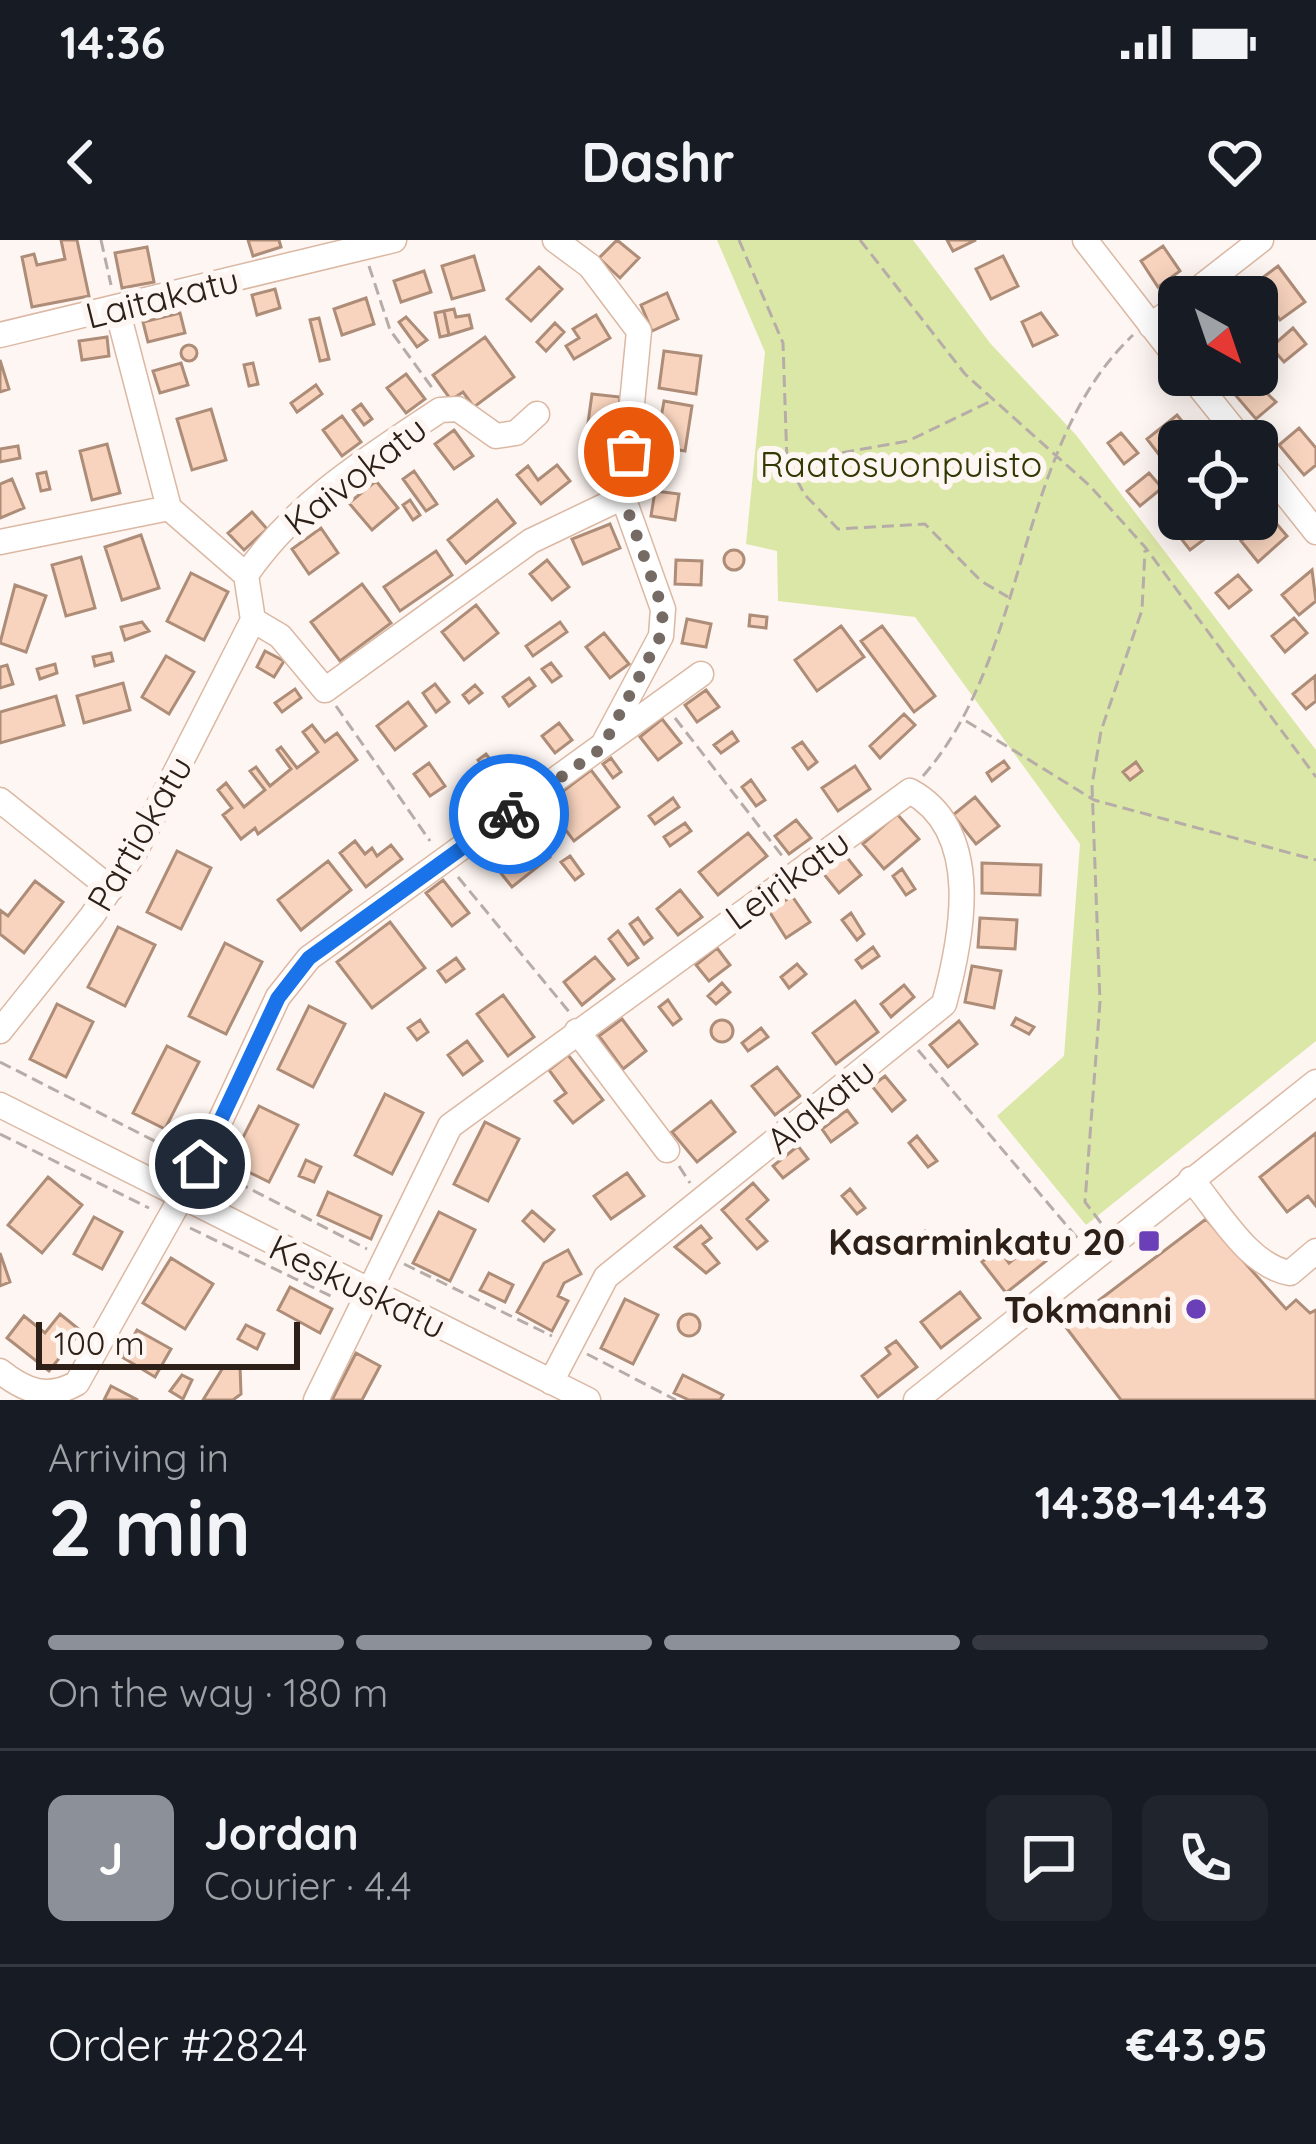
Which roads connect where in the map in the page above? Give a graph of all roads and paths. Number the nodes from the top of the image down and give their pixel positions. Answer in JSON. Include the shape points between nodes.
{"nodes":[{"id":1,"x":101,"y":240,"type":"edge"},
{"id":2,"x":394,"y":240,"type":"edge"},
{"id":3,"x":555,"y":240,"type":"edge"},
{"id":4,"x":739,"y":240,"type":"edge"},
{"id":5,"x":860,"y":240,"type":"edge"},
{"id":6,"x":1085,"y":240,"type":"edge"},
{"id":7,"x":1261,"y":240,"type":"edge"},
{"id":8,"x":364,"y":247,"type":"junction"},
{"id":9,"x":1215,"y":276,"type":"edge"},
{"id":10,"x":117,"y":309,"type":"junction"},
{"id":11,"x":1158,"y":320,"type":"edge"},
{"id":12,"x":1151,"y":326,"type":"junction"},
{"id":13,"x":0,"y":335,"type":"edge"},
{"id":14,"x":1158,"y":335,"type":"edge"},
{"id":15,"x":1207,"y":396,"type":"edge"},
{"id":16,"x":992,"y":400,"type":"junction"},
{"id":17,"x":449,"y":409,"type":"junction"},
{"id":18,"x":537,"y":414,"type":"dead end"},
{"id":19,"x":1226,"y":420,"type":"edge"},
{"id":20,"x":1059,"y":459,"type":"junction"},
{"id":21,"x":787,"y":462,"type":"junction"},
{"id":22,"x":1278,"y":484,"type":"edge"},
{"id":23,"x":623,"y":497,"type":"junction"},
{"id":24,"x":169,"y":508,"type":"junction"},
{"id":25,"x":1316,"y":532,"type":"edge"},
{"id":26,"x":0,"y":544,"type":"edge"},
{"id":27,"x":1145,"y":547,"type":"junction"},
{"id":28,"x":246,"y":575,"type":"junction"},
{"id":29,"x":1009,"y":597,"type":"junction"},
{"id":30,"x":253,"y":620,"type":"junction"},
{"id":31,"x":701,"y":674,"type":"dead end"},
{"id":32,"x":664,"y":704,"type":"junction"},
{"id":33,"x":966,"y":722,"type":"junction"},
{"id":34,"x":602,"y":748,"type":"junction"},
{"id":35,"x":1316,"y":777,"type":"edge"},
{"id":36,"x":910,"y":791,"type":"junction"},
{"id":37,"x":0,"y":800,"type":"edge"},
{"id":38,"x":1094,"y":800,"type":"junction"},
{"id":39,"x":1316,"y":860,"type":"edge"},
{"id":40,"x":796,"y":872,"type":"junction"},
{"id":41,"x":111,"y":889,"type":"junction"},
{"id":42,"x":0,"y":1031,"type":"edge"},
{"id":43,"x":578,"y":1031,"type":"junction"},
{"id":44,"x":906,"y":1036,"type":"junction"},
{"id":45,"x":0,"y":1062,"type":"edge"},
{"id":46,"x":1316,"y":1082,"type":"edge"},
{"id":47,"x":0,"y":1105,"type":"edge"},
{"id":48,"x":0,"y":1134,"type":"edge"},
{"id":49,"x":668,"y":1150,"type":"joint"},
{"id":50,"x":200,"y":1164,"type":"junction"},
{"id":51,"x":1191,"y":1179,"type":"junction"},
{"id":52,"x":701,"y":1199,"type":"junction"},
{"id":53,"x":175,"y":1208,"type":"junction"},
{"id":54,"x":1106,"y":1228,"type":"dead end"},
{"id":55,"x":1084,"y":1246,"type":"dead end"},
{"id":56,"x":1316,"y":1251,"type":"edge"},
{"id":57,"x":384,"y":1255,"type":"junction"},
{"id":58,"x":363,"y":1300,"type":"junction"},
{"id":59,"x":569,"y":1345,"type":"junction"},
{"id":60,"x":0,"y":1371,"type":"edge"},
{"id":61,"x":551,"y":1382,"type":"junction"},
{"id":62,"x":316,"y":1400,"type":"edge"},
{"id":63,"x":589,"y":1400,"type":"edge"},
{"id":64,"x":676,"y":1400,"type":"edge"},
{"id":65,"x":916,"y":1400,"type":"edge"}],
"edges":[{"from":1,"to":10,"type":"path"},
{"from":2,"to":8,"type":"street","name":"Laitakatu"},
{"from":3,"to":23,"type":"street","via":[[590,266],[639,331]]},
{"from":4,"to":21,"type":"path","via":[[784,343]]},
{"from":5,"to":16,"type":"path"},
{"from":6,"to":12,"type":"street"},
{"from":7,"to":9,"type":"street"},
{"from":8,"to":10,"type":"street","name":"Laitakatu"},
{"from":8,"to":17,"type":"path","via":[[390,330]]},
{"from":10,"to":13,"type":"street","name":"Laitakatu"},
{"from":10,"to":24,"type":"street"},
{"from":11,"to":12,"type":"street"},
{"from":12,"to":14,"type":"street"},
{"from":12,"to":20,"type":"path","via":[[1113,354],[1086,390]]},
{"from":15,"to":19,"type":"street"},
{"from":16,"to":20,"type":"path"},
{"from":16,"to":21,"type":"path","via":[[908,441]]},
{"from":17,"to":18,"type":"street","name":"Kaivokatu","via":[[496,436],[516,433]]},
{"from":17,"to":28,"type":"street","name":"Kaivokatu","via":[[335,481]]},
{"from":20,"to":27,"type":"path"},
{"from":20,"to":29,"type":"path"},
{"from":21,"to":29,"type":"path","via":[[838,529],[925,524],[981,581]]},
{"from":22,"to":25,"type":"street"},
{"from":23,"to":30,"type":"street","via":[[531,541],[326,691],[280,636]]},
{"from":23,"to":34,"type":"street","via":[[663,610],[661,635]]},
{"from":24,"to":26,"type":"street"},
{"from":24,"to":28,"type":"street"},
{"from":27,"to":35,"type":"path"},
{"from":27,"to":38,"type":"path","via":[[1142,610],[1101,731]]},
{"from":28,"to":30,"type":"street"},
{"from":29,"to":33,"type":"path"},
{"from":30,"to":41,"type":"street","name":"Partiokatu"},
{"from":31,"to":32,"type":"street"},
{"from":32,"to":34,"type":"street"},
{"from":32,"to":40,"type":"path"},
{"from":33,"to":36,"type":"path"},
{"from":33,"to":38,"type":"path"},
{"from":34,"to":50,"type":"street","via":[[309,958],[278,998]]},
{"from":36,"to":40,"type":"street","name":"Leirikatu"},
{"from":36,"to":44,"type":"street","name":"Alakatu","via":[[952,837],[963,889],[944,1004]]},
{"from":37,"to":41,"type":"street"},
{"from":38,"to":39,"type":"path"},
{"from":38,"to":54,"type":"path","via":[[1100,1002],[1085,1202]]},
{"from":40,"to":43,"type":"street","name":"Leirikatu"},
{"from":41,"to":42,"type":"street","name":"Partiokatu"},
{"from":43,"to":49,"type":"street"},
{"from":43,"to":57,"type":"street","name":"Leirikatu","via":[[450,1126]]},
{"from":44,"to":52,"type":"street","name":"Alakatu"},
{"from":44,"to":55,"type":"path"},
{"from":45,"to":50,"type":"path"},
{"from":46,"to":51,"type":"street"},
{"from":47,"to":53,"type":"street","name":"Keskuskatu"},
{"from":48,"to":53,"type":"path"},
{"from":49,"to":52,"type":"path"},
{"from":50,"to":53,"type":"street"},
{"from":50,"to":57,"type":"path"},
{"from":51,"to":56,"type":"street","via":[[1276,1271],[1290,1273]]},
{"from":51,"to":65,"type":"street"},
{"from":52,"to":59,"type":"street","name":"Alakatu","via":[[606,1277]]},
{"from":53,"to":58,"type":"street","name":"Keskuskatu"},
{"from":53,"to":58,"type":"path"},
{"from":53,"to":60,"type":"street","via":[[77,1383],[50,1395]]},
{"from":57,"to":58,"type":"street","name":"Leirikatu"},
{"from":57,"to":59,"type":"path"},
{"from":58,"to":61,"type":"street","name":"Keskuskatu"},
{"from":58,"to":62,"type":"street","name":"Leirikatu"},
{"from":59,"to":61,"type":"street","name":"Alakatu"},
{"from":59,"to":64,"type":"path"},
{"from":61,"to":63,"type":"street","name":"Keskuskatu"}]}
